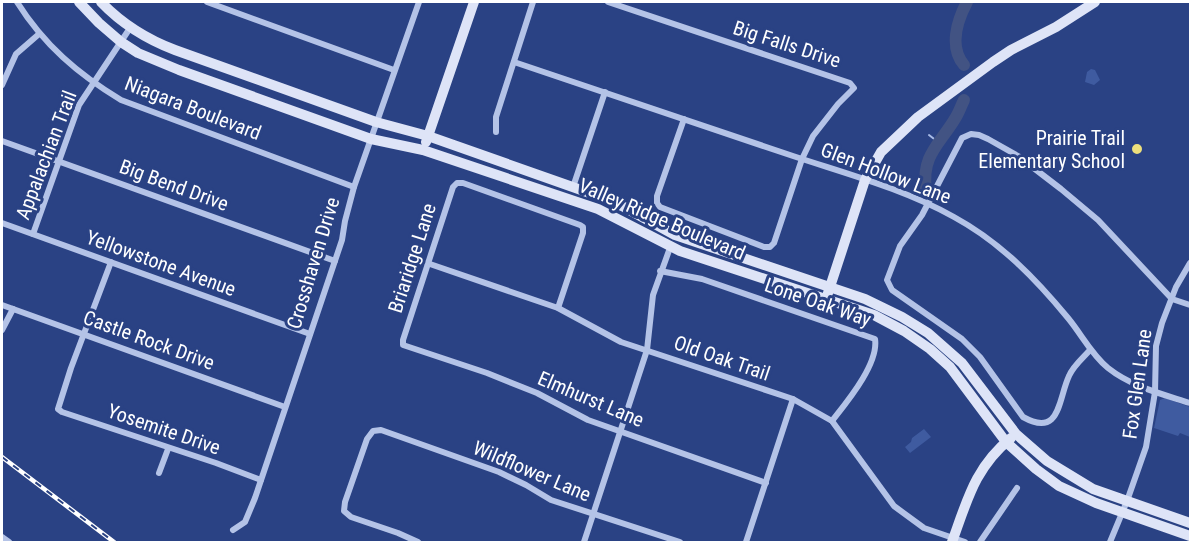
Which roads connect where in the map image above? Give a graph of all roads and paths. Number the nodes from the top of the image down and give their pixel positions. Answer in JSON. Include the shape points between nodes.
{"nodes":[{"id":1,"x":17,"y":2,"type":"edge"},
{"id":2,"x":79,"y":2,"type":"edge"},
{"id":3,"x":101,"y":2,"type":"edge"},
{"id":4,"x":207,"y":2,"type":"edge"},
{"id":5,"x":419,"y":2,"type":"edge"},
{"id":6,"x":474,"y":2,"type":"edge"},
{"id":7,"x":533,"y":2,"type":"edge"},
{"id":8,"x":608,"y":2,"type":"edge"},
{"id":9,"x":1095,"y":2,"type":"edge"},
{"id":10,"x":130,"y":28,"type":"junction"},
{"id":11,"x":39,"y":34,"type":"junction"},
{"id":12,"x":121,"y":42,"type":"junction"},
{"id":13,"x":514,"y":62,"type":"junction"},
{"id":14,"x":394,"y":70,"type":"junction"},
{"id":15,"x":93,"y":83,"type":"junction"},
{"id":16,"x":2,"y":84,"type":"edge"},
{"id":17,"x":605,"y":92,"type":"junction"},
{"id":18,"x":684,"y":119,"type":"junction"},
{"id":19,"x":376,"y":122,"type":"junction"},
{"id":20,"x":496,"y":132,"type":"dead end"},
{"id":21,"x":428,"y":136,"type":"junction"},
{"id":22,"x":371,"y":139,"type":"junction"},
{"id":23,"x":2,"y":141,"type":"edge"},
{"id":24,"x":423,"y":150,"type":"junction"},
{"id":25,"x":802,"y":159,"type":"junction"},
{"id":26,"x":58,"y":161,"type":"junction"},
{"id":27,"x":865,"y":180,"type":"junction"},
{"id":28,"x":354,"y":187,"type":"junction"},
{"id":29,"x":573,"y":187,"type":"junction"},
{"id":30,"x":928,"y":203,"type":"junction"},
{"id":31,"x":2,"y":223,"type":"edge"},
{"id":32,"x":33,"y":234,"type":"junction"},
{"id":33,"x":675,"y":235,"type":"junction"},
{"id":34,"x":670,"y":246,"type":"junction"},
{"id":35,"x":335,"y":261,"type":"junction"},
{"id":36,"x":111,"y":262,"type":"junction"},
{"id":37,"x":428,"y":263,"type":"junction"},
{"id":38,"x":1191,"y":263,"type":"edge"},
{"id":39,"x":660,"y":271,"type":"junction"},
{"id":40,"x":830,"y":287,"type":"junction"},
{"id":41,"x":826,"y":299,"type":"junction"},
{"id":42,"x":1172,"y":299,"type":"junction"},
{"id":43,"x":2,"y":305,"type":"edge"},
{"id":44,"x":1191,"y":305,"type":"edge"},
{"id":45,"x":558,"y":308,"type":"junction"},
{"id":46,"x":13,"y":309,"type":"junction"},
{"id":47,"x":2,"y":330,"type":"edge"},
{"id":48,"x":310,"y":334,"type":"junction"},
{"id":49,"x":84,"y":335,"type":"junction"},
{"id":50,"x":403,"y":345,"type":"joint"},
{"id":51,"x":647,"y":350,"type":"junction"},
{"id":52,"x":1090,"y":350,"type":"junction"},
{"id":53,"x":1155,"y":392,"type":"junction"},
{"id":54,"x":793,"y":399,"type":"junction"},
{"id":55,"x":1191,"y":403,"type":"edge"},
{"id":56,"x":285,"y":407,"type":"junction"},
{"id":57,"x":832,"y":421,"type":"junction"},
{"id":58,"x":621,"y":433,"type":"junction"},
{"id":59,"x":1016,"y":434,"type":"junction"},
{"id":60,"x":1006,"y":442,"type":"junction"},
{"id":61,"x":168,"y":449,"type":"junction"},
{"id":62,"x":159,"y":473,"type":"dead end"},
{"id":63,"x":261,"y":480,"type":"junction"},
{"id":64,"x":766,"y":483,"type":"junction"},
{"id":65,"x":1017,"y":488,"type":"dead end"},
{"id":66,"x":1127,"y":501,"type":"junction"},
{"id":67,"x":1122,"y":513,"type":"junction"},
{"id":68,"x":593,"y":514,"type":"junction"},
{"id":69,"x":1191,"y":523,"type":"edge"},
{"id":70,"x":233,"y":530,"type":"dead end"},
{"id":71,"x":1191,"y":536,"type":"edge"},
{"id":72,"x":2,"y":537,"type":"edge"},
{"id":73,"x":952,"y":541,"type":"edge"},
{"id":74,"x":9,"y":543,"type":"edge"},
{"id":75,"x":417,"y":543,"type":"edge"},
{"id":76,"x":584,"y":543,"type":"edge"},
{"id":77,"x":680,"y":543,"type":"edge"},
{"id":78,"x":746,"y":543,"type":"edge"},
{"id":79,"x":965,"y":543,"type":"edge"},
{"id":80,"x":980,"y":543,"type":"edge"},
{"id":81,"x":1110,"y":543,"type":"edge"}],
"edges":[{"from":1,"to":11,"type":"street","name":"Niagara Boulevard"},
{"from":2,"to":12,"type":"main road","name":"Valley Ridge Boulevard"},
{"from":3,"to":10,"type":"main road","name":"Valley Ridge Boulevard"},
{"from":4,"to":14,"type":"street"},
{"from":5,"to":14,"type":"street","name":"Crosshaven Drive"},
{"from":6,"to":21,"type":"main road"},
{"from":7,"to":13,"type":"street"},
{"from":8,"to":25,"type":"street","name":"Big Falls Drive","via":[[853,85],[853,90],[813,136]]},
{"from":9,"to":27,"type":"main road","via":[[1002,56],[918,117],[882,152]]},
{"from":10,"to":12,"type":"street","name":"Appalachian Trail"},
{"from":10,"to":19,"type":"main road","name":"Valley Ridge Boulevard","via":[[175,51]]},
{"from":11,"to":15,"type":"street","name":"Niagara Boulevard"},
{"from":11,"to":16,"type":"street","via":[[16,54]]},
{"from":12,"to":15,"type":"street","name":"Appalachian Trail"},
{"from":12,"to":22,"type":"main road","name":"Valley Ridge Boulevard","via":[[179,70]]},
{"from":13,"to":17,"type":"street","name":"Glen Hollow Lane"},
{"from":13,"to":20,"type":"street","via":[[496,117]]},
{"from":14,"to":19,"type":"street","name":"Crosshaven Drive"},
{"from":15,"to":26,"type":"street","name":"Appalachian Trail","via":[[79,105]]},
{"from":15,"to":28,"type":"street","name":"Niagara Boulevard","via":[[134,106]]},
{"from":17,"to":18,"type":"street","name":"Glen Hollow Lane"},
{"from":17,"to":29,"type":"street"},
{"from":18,"to":25,"type":"street","name":"Glen Hollow Lane"},
{"from":18,"to":25,"type":"street","via":[[657,203],[764,247],[774,243]]},
{"from":19,"to":21,"type":"main road","name":"Valley Ridge Boulevard"},
{"from":19,"to":22,"type":"street","name":"Crosshaven Drive"},
{"from":21,"to":24,"type":"main road"},
{"from":21,"to":29,"type":"main road","name":"Valley Ridge Boulevard"},
{"from":22,"to":24,"type":"main road","name":"Valley Ridge Boulevard"},
{"from":22,"to":28,"type":"street","name":"Crosshaven Drive"},
{"from":23,"to":26,"type":"street","name":"Big Bend Drive"},
{"from":24,"to":34,"type":"main road","name":"Valley Ridge Boulevard","via":[[598,209]]},
{"from":25,"to":27,"type":"street","name":"Glen Hollow Lane"},
{"from":26,"to":32,"type":"street","name":"Appalachian Trail"},
{"from":26,"to":35,"type":"street","name":"Big Bend Drive"},
{"from":27,"to":30,"type":"street","name":"Glen Hollow Lane"},
{"from":27,"to":40,"type":"main road"},
{"from":28,"to":35,"type":"street","name":"Crosshaven Drive"},
{"from":29,"to":33,"type":"main road","name":"Valley Ridge Boulevard","via":[[624,207]]},
{"from":30,"to":42,"type":"street","via":[[962,138],[971,134],[988,139],[1018,156],[1091,214]]},
{"from":30,"to":52,"type":"street","name":"Glen Hollow Lane","via":[[1005,250],[1058,306]]},
{"from":30,"to":52,"type":"street","via":[[900,246],[888,285],[962,339],[980,357],[1023,417],[1041,424],[1052,420],[1060,407],[1068,376]]},
{"from":31,"to":32,"type":"street","name":"Yellowstone Avenue"},
{"from":32,"to":36,"type":"street","name":"Yellowstone Avenue"},
{"from":33,"to":34,"type":"street"},
{"from":33,"to":40,"type":"main road","name":"Valley Ridge Boulevard"},
{"from":34,"to":39,"type":"street"},
{"from":34,"to":41,"type":"main road","name":"Valley Ridge Boulevard"},
{"from":35,"to":48,"type":"street","name":"Crosshaven Drive"},
{"from":36,"to":48,"type":"street","name":"Yellowstone Avenue"},
{"from":36,"to":49,"type":"street"},
{"from":37,"to":45,"type":"street","name":"Old Oak Trail"},
{"from":37,"to":45,"type":"street","name":"Briaridge Lane","via":[[457,183],[506,198],[583,227]]},
{"from":37,"to":50,"type":"street","name":"Briaridge Lane"},
{"from":38,"to":42,"type":"street","name":"Fox Glen Lane"},
{"from":39,"to":51,"type":"street","via":[[651,304]]},
{"from":39,"to":57,"type":"street","name":"Lone Oak Way","via":[[702,279],[875,339],[875,351],[861,382]]},
{"from":40,"to":41,"type":"main road"},
{"from":40,"to":59,"type":"main road","name":"Valley Ridge Boulevard","via":[[895,313],[928,333],[962,363]]},
{"from":41,"to":60,"type":"main road","name":"Valley Ridge Boulevard","via":[[874,315],[930,349],[950,367]]},
{"from":42,"to":44,"type":"street"},
{"from":42,"to":53,"type":"street","name":"Fox Glen Lane","via":[[1156,346]]},
{"from":43,"to":46,"type":"street","name":"Castle Rock Drive"},
{"from":45,"to":51,"type":"street","name":"Old Oak Trail","via":[[604,334]]},
{"from":46,"to":47,"type":"street"},
{"from":46,"to":49,"type":"street","name":"Castle Rock Drive"},
{"from":48,"to":56,"type":"street","name":"Crosshaven Drive"},
{"from":49,"to":56,"type":"street","name":"Castle Rock Drive"},
{"from":49,"to":61,"type":"street","name":"Yosemite Drive","via":[[58,409]]},
{"from":50,"to":58,"type":"street","name":"Elmhurst Lane","via":[[517,385]]},
{"from":51,"to":54,"type":"street","name":"Old Oak Trail"},
{"from":51,"to":58,"type":"street"},
{"from":52,"to":53,"type":"street","name":"Glen Hollow Lane","via":[[1107,367],[1135,385]]},
{"from":53,"to":55,"type":"street","name":"Glen Hollow Lane"},
{"from":53,"to":66,"type":"street","name":"Fox Glen Lane","via":[[1146,447]]},
{"from":54,"to":57,"type":"street","name":"Old Oak Trail"},
{"from":54,"to":64,"type":"street"},
{"from":56,"to":63,"type":"street","name":"Crosshaven Drive"},
{"from":57,"to":73,"type":"street","name":"Old Oak Trail","via":[[894,506],[924,528]]},
{"from":58,"to":64,"type":"street","name":"Elmhurst Lane"},
{"from":58,"to":68,"type":"street"},
{"from":59,"to":60,"type":"main road"},
{"from":59,"to":66,"type":"main road","name":"Valley Ridge Boulevard","via":[[1066,474]]},
{"from":60,"to":67,"type":"main road","name":"Valley Ridge Boulevard","via":[[1059,486]]},
{"from":60,"to":73,"type":"main road","via":[[976,477]]},
{"from":61,"to":62,"type":"street"},
{"from":61,"to":63,"type":"street","name":"Yosemite Drive"},
{"from":63,"to":70,"type":"street","name":"Crosshaven Drive","via":[[245,522]]},
{"from":64,"to":78,"type":"street"},
{"from":65,"to":80,"type":"street"},
{"from":66,"to":67,"type":"street","name":"Fox Glen Lane"},
{"from":66,"to":69,"type":"main road","name":"Valley Ridge Boulevard"},
{"from":67,"to":71,"type":"main road","name":"Valley Ridge Boulevard"},
{"from":67,"to":81,"type":"street","name":"Fox Glen Lane"},
{"from":68,"to":75,"type":"street","name":"Wildflower Lane","via":[[551,500],[499,472],[381,430],[373,431],[344,511],[351,518]]},
{"from":68,"to":76,"type":"street"},
{"from":68,"to":77,"type":"street","name":"Wildflower Lane"},
{"from":72,"to":74,"type":"street"},
{"from":73,"to":79,"type":"street","name":"Old Oak Trail"}]}
